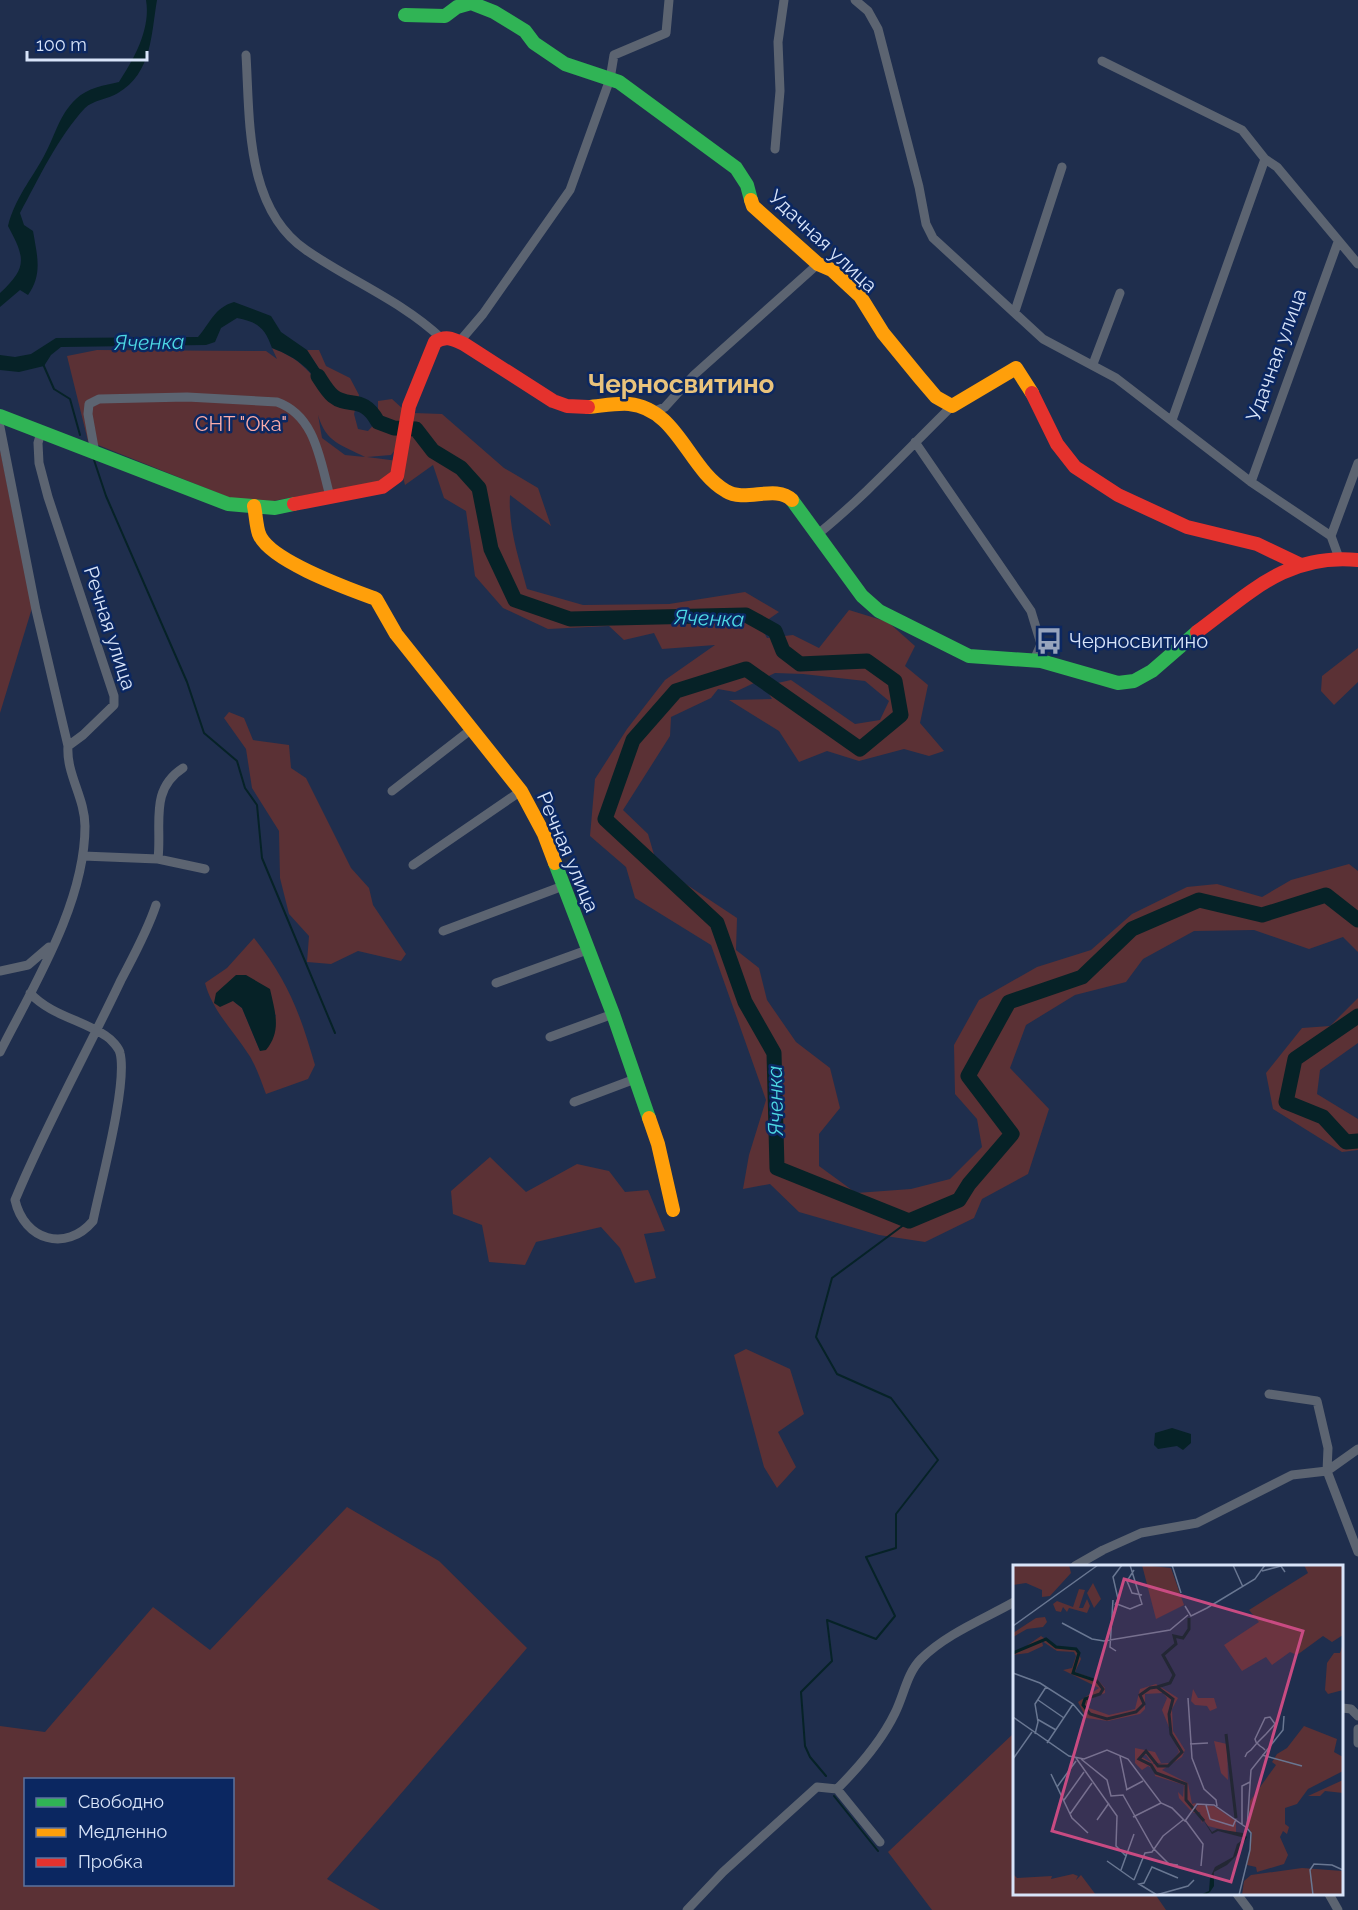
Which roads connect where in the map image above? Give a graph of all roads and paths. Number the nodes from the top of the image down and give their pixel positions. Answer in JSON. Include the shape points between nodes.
{"nodes":[{"id":1,"x":669,"y":0,"type":"edge"},
{"id":2,"x":784,"y":0,"type":"edge"},
{"id":3,"x":855,"y":0,"type":"edge"},
{"id":4,"x":405,"y":15,"type":"dead end"},
{"id":5,"x":246,"y":55,"type":"dead end"},
{"id":6,"x":1102,"y":61,"type":"dead end"},
{"id":7,"x":610,"y":79,"type":"junction"},
{"id":8,"x":775,"y":149,"type":"dead end"},
{"id":9,"x":1265,"y":159,"type":"junction"},
{"id":10,"x":1062,"y":167,"type":"dead end"},
{"id":11,"x":1338,"y":242,"type":"junction"},
{"id":12,"x":818,"y":264,"type":"junction"},
{"id":13,"x":1358,"y":264,"type":"edge"},
{"id":14,"x":1120,"y":293,"type":"dead end"},
{"id":15,"x":1015,"y":311,"type":"junction"},
{"id":16,"x":441,"y":338,"type":"junction"},
{"id":17,"x":460,"y":341,"type":"junction"},
{"id":18,"x":1092,"y":364,"type":"junction"},
{"id":19,"x":952,"y":406,"type":"junction"},
{"id":20,"x":653,"y":412,"type":"junction"},
{"id":21,"x":0,"y":416,"type":"edge"},
{"id":22,"x":1172,"y":420,"type":"junction"},
{"id":23,"x":0,"y":427,"type":"edge"},
{"id":24,"x":41,"y":432,"type":"junction"},
{"id":25,"x":915,"y":442,"type":"junction"},
{"id":26,"x":95,"y":453,"type":"junction"},
{"id":27,"x":1358,"y":463,"type":"edge"},
{"id":28,"x":1251,"y":482,"type":"junction"},
{"id":29,"x":330,"y":496,"type":"junction"},
{"id":30,"x":255,"y":506,"type":"junction"},
{"id":31,"x":818,"y":534,"type":"junction"},
{"id":32,"x":1331,"y":536,"type":"junction"},
{"id":33,"x":1339,"y":558,"type":"junction"},
{"id":34,"x":1358,"y":560,"type":"edge"},
{"id":35,"x":1299,"y":564,"type":"junction"},
{"id":36,"x":1034,"y":660,"type":"junction"},
{"id":37,"x":473,"y":728,"type":"junction"},
{"id":38,"x":68,"y":746,"type":"junction"},
{"id":39,"x":183,"y":768,"type":"dead end"},
{"id":40,"x":392,"y":791,"type":"dead end"},
{"id":41,"x":521,"y":791,"type":"junction"},
{"id":42,"x":83,"y":856,"type":"junction"},
{"id":43,"x":158,"y":860,"type":"junction"},
{"id":44,"x":413,"y":865,"type":"dead end"},
{"id":45,"x":205,"y":869,"type":"dead end"},
{"id":46,"x":563,"y":886,"type":"junction"},
{"id":47,"x":156,"y":905,"type":"dead end"},
{"id":48,"x":443,"y":931,"type":"dead end"},
{"id":49,"x":53,"y":944,"type":"junction"},
{"id":50,"x":587,"y":950,"type":"junction"},
{"id":51,"x":0,"y":971,"type":"edge"},
{"id":52,"x":496,"y":983,"type":"dead end"},
{"id":53,"x":30,"y":993,"type":"junction"},
{"id":54,"x":613,"y":1014,"type":"junction"},
{"id":55,"x":97,"y":1031,"type":"junction"},
{"id":56,"x":550,"y":1037,"type":"dead end"},
{"id":57,"x":0,"y":1052,"type":"edge"},
{"id":58,"x":635,"y":1079,"type":"junction"},
{"id":59,"x":574,"y":1102,"type":"dead end"},
{"id":60,"x":674,"y":1210,"type":"dead end"},
{"id":61,"x":1269,"y":1394,"type":"dead end"},
{"id":62,"x":1358,"y":1449,"type":"edge"},
{"id":63,"x":1327,"y":1471,"type":"junction"},
{"id":64,"x":1358,"y":1552,"type":"edge"},
{"id":65,"x":1077,"y":1565,"type":"edge"},
{"id":66,"x":1013,"y":1603,"type":"edge"},
{"id":67,"x":1343,"y":1708,"type":"edge"},
{"id":68,"x":1358,"y":1716,"type":"edge"},
{"id":69,"x":1358,"y":1729,"type":"edge"},
{"id":70,"x":1358,"y":1743,"type":"edge"},
{"id":71,"x":837,"y":1789,"type":"junction"},
{"id":72,"x":880,"y":1842,"type":"dead end"},
{"id":73,"x":1239,"y":1895,"type":"edge"},
{"id":74,"x":1330,"y":1895,"type":"edge"},
{"id":75,"x":687,"y":1910,"type":"edge"},
{"id":76,"x":1249,"y":1910,"type":"edge"},
{"id":77,"x":1338,"y":1910,"type":"edge"}],
"edges":[{"from":1,"to":7,"type":"street","via":[[666,33],[614,55]]},
{"from":2,"to":8,"type":"street","via":[[778,42],[780,92]]},
{"from":3,"to":15,"type":"street","via":[[868,11],[878,29],[926,224],[933,238]]},
{"from":4,"to":7,"type":"street","name":"Удачная улица","via":[[445,16],[471,3],[507,19],[565,64]]},
{"from":5,"to":16,"type":"street","via":[[256,171],[272,213],[306,250]]},
{"from":6,"to":9,"type":"street","via":[[1242,130]]},
{"from":7,"to":12,"type":"street","name":"Удачная улица","via":[[736,168],[747,185],[753,206]]},
{"from":7,"to":17,"type":"street","via":[[570,190]]},
{"from":9,"to":11,"type":"street","via":[[1276,166]]},
{"from":9,"to":22,"type":"street"},
{"from":10,"to":15,"type":"street"},
{"from":11,"to":13,"type":"street"},
{"from":11,"to":28,"type":"street","name":"Удачная улица"},
{"from":12,"to":19,"type":"street","name":"Удачная улица","via":[[832,270],[860,296],[883,333],[919,377],[936,397]]},
{"from":12,"to":20,"type":"street","via":[[694,375],[665,407]]},
{"from":14,"to":18,"type":"street"},
{"from":15,"to":18,"type":"street","via":[[1043,339]]},
{"from":16,"to":17,"type":"street"},
{"from":16,"to":29,"type":"street","via":[[435,342],[410,406],[397,476],[382,488]]},
{"from":17,"to":20,"type":"street","via":[[551,400],[567,406],[584,408],[626,402]]},
{"from":18,"to":22,"type":"street"},
{"from":19,"to":25,"type":"street"},
{"from":19,"to":35,"type":"street","via":[[1016,368],[1027,382],[1057,444],[1075,467],[1118,495],[1187,527],[1257,544]]},
{"from":20,"to":31,"type":"street","via":[[718,485],[741,497],[777,492],[790,497]]},
{"from":21,"to":24,"type":"street"},
{"from":22,"to":28,"type":"street"},
{"from":23,"to":38,"type":"street"},
{"from":24,"to":26,"type":"street"},
{"from":24,"to":38,"type":"street","name":"Речная улица","via":[[39,463],[48,496],[114,696],[114,705]]},
{"from":25,"to":31,"type":"street","via":[[852,506]]},
{"from":25,"to":36,"type":"street","via":[[1031,611],[1041,644]]},
{"from":26,"to":29,"type":"street","via":[[88,414],[89,404],[99,399],[188,397],[278,402],[291,407],[313,434]]},
{"from":26,"to":30,"type":"street","via":[[228,504]]},
{"from":27,"to":32,"type":"street"},
{"from":28,"to":32,"type":"street"},
{"from":29,"to":30,"type":"street","via":[[275,508]]},
{"from":30,"to":37,"type":"street","name":"Речная улица","via":[[259,535],[270,550],[327,581],[376,599],[396,634]]},
{"from":31,"to":36,"type":"street","via":[[862,596],[879,611],[969,656]]},
{"from":32,"to":33,"type":"street"},
{"from":33,"to":34,"type":"street"},
{"from":33,"to":35,"type":"street"},
{"from":35,"to":36,"type":"street","via":[[1248,592],[1152,671],[1134,681],[1118,683]]},
{"from":37,"to":40,"type":"street"},
{"from":37,"to":41,"type":"street","name":"Речная улица"},
{"from":38,"to":42,"type":"street","via":[[67,755],[84,806]]},
{"from":39,"to":43,"type":"street","via":[[170,776],[159,802]]},
{"from":41,"to":44,"type":"street"},
{"from":41,"to":46,"type":"street","name":"Речная улица","via":[[544,834]]},
{"from":42,"to":43,"type":"street"},
{"from":42,"to":49,"type":"street","via":[[77,886]]},
{"from":43,"to":45,"type":"street"},
{"from":46,"to":48,"type":"street"},
{"from":46,"to":50,"type":"street","name":"Речная улица"},
{"from":47,"to":55,"type":"street","via":[[145,937]]},
{"from":49,"to":51,"type":"street","via":[[28,965]]},
{"from":49,"to":53,"type":"street"},
{"from":50,"to":52,"type":"street"},
{"from":50,"to":54,"type":"street","name":"Речная улица"},
{"from":53,"to":55,"type":"street","via":[[46,1007]]},
{"from":53,"to":57,"type":"street"},
{"from":54,"to":56,"type":"street"},
{"from":54,"to":58,"type":"street","name":"Речная улица"},
{"from":55,"to":55,"type":"street","via":[[15,1200],[24,1224],[44,1236],[74,1236],[93,1221],[121,1085],[120,1052]]},
{"from":58,"to":59,"type":"street"},
{"from":58,"to":60,"type":"street","name":"Речная улица","via":[[658,1144]]},
{"from":61,"to":63,"type":"street","via":[[1317,1401],[1328,1448]]},
{"from":62,"to":63,"type":"street"},
{"from":63,"to":64,"type":"street"},
{"from":63,"to":65,"type":"street","via":[[1292,1476],[1197,1523],[1142,1533]]},
{"from":66,"to":71,"type":"street","via":[[919,1661],[895,1713]]},
{"from":67,"to":68,"type":"street"},
{"from":69,"to":70,"type":"street"},
{"from":71,"to":72,"type":"street"},
{"from":71,"to":75,"type":"street","via":[[817,1787]]},
{"from":73,"to":76,"type":"street"},
{"from":74,"to":77,"type":"street"}]}
